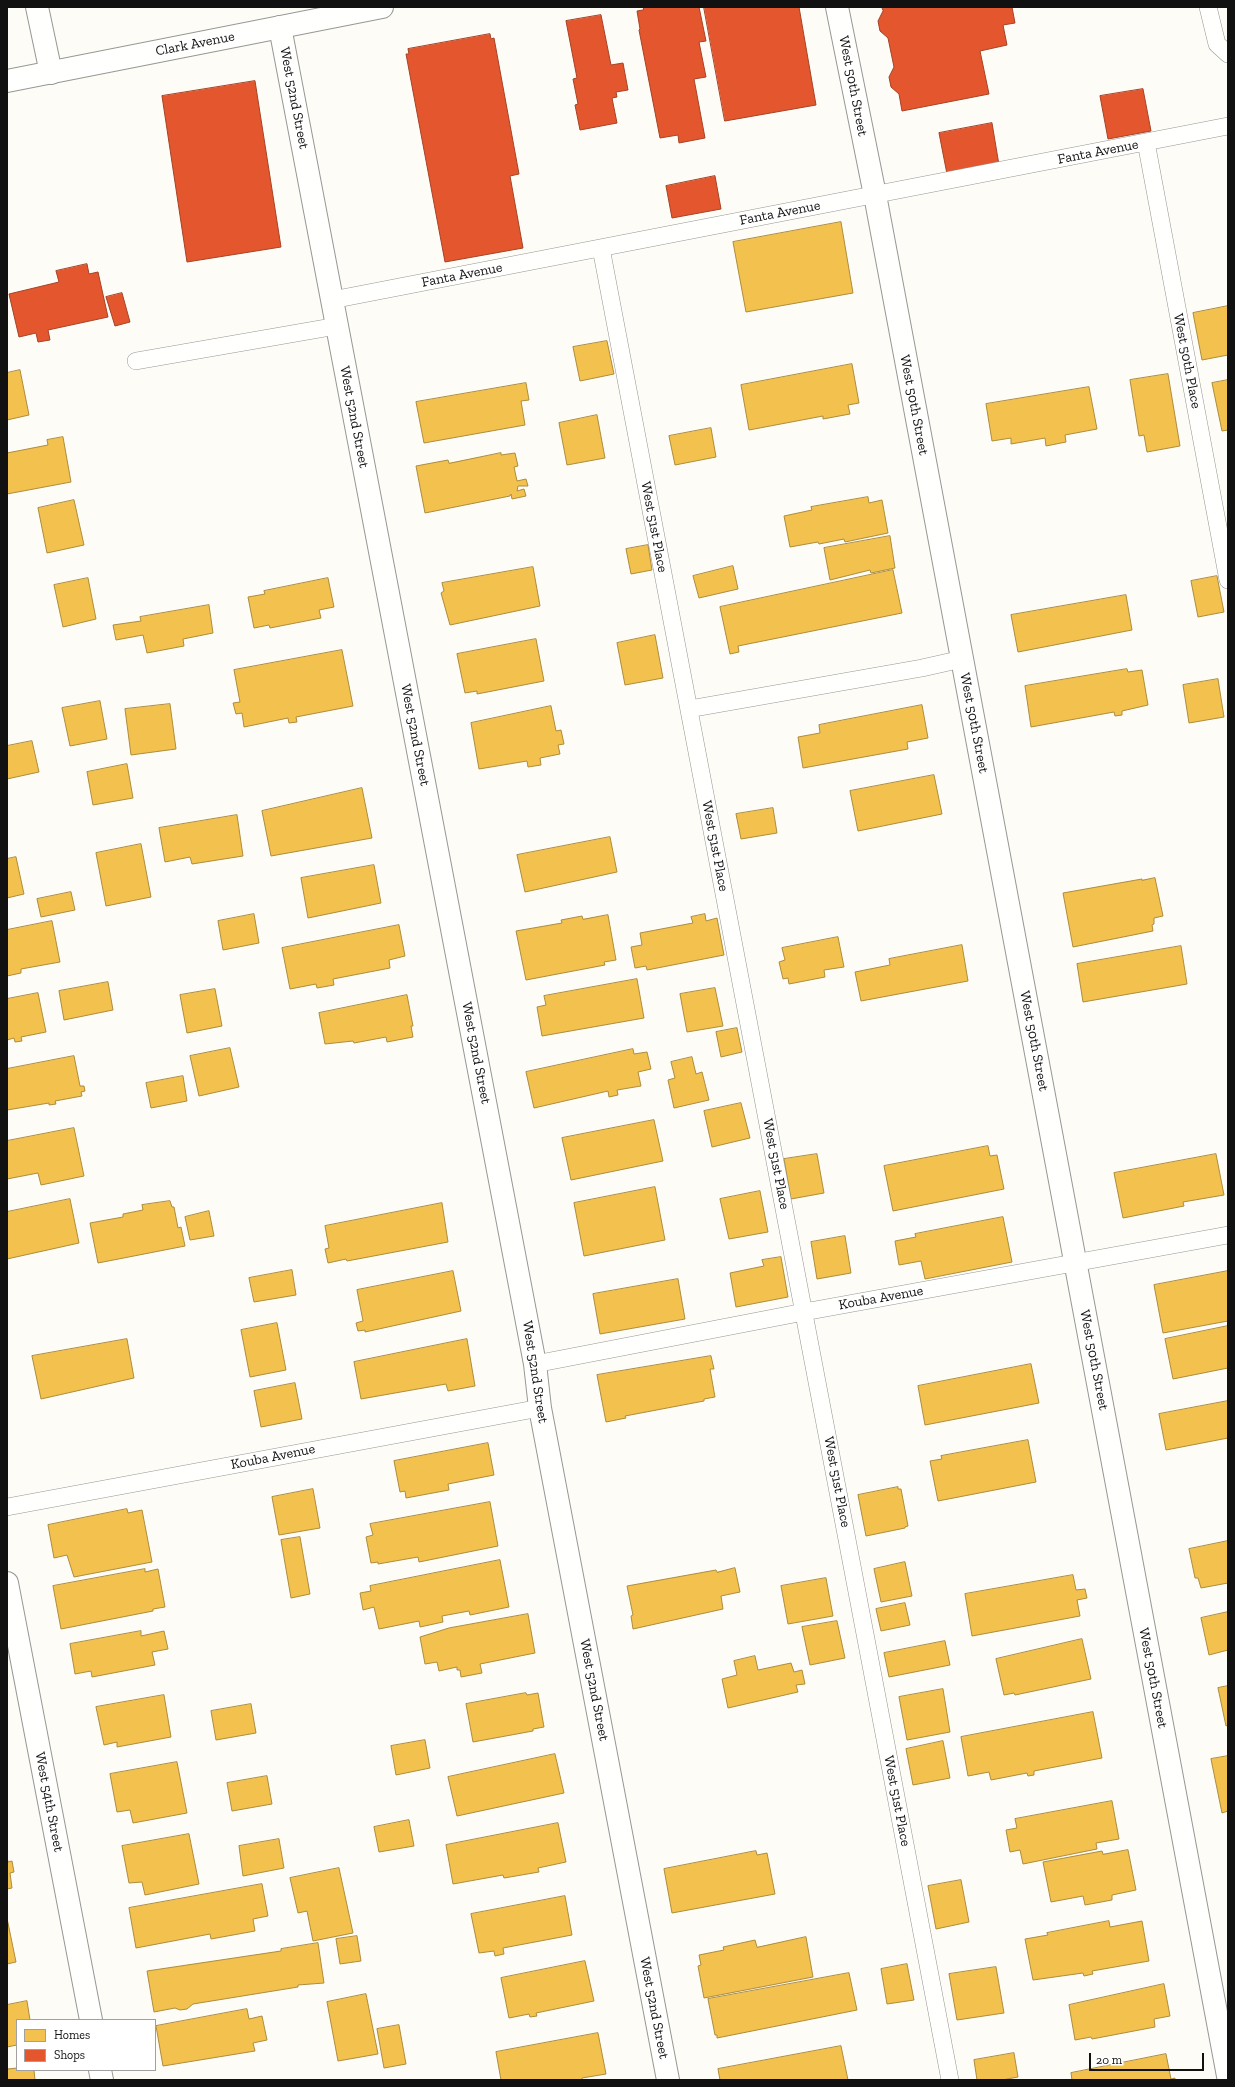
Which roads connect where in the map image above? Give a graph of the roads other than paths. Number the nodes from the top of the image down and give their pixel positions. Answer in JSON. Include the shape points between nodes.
{"nodes":[{"id":1,"x":37,"y":7,"type":"edge"},
{"id":2,"x":379,"y":7,"type":"edge"},
{"id":3,"x":837,"y":7,"type":"edge"},
{"id":4,"x":1208,"y":7,"type":"edge"},
{"id":5,"x":280,"y":27,"type":"junction"},
{"id":6,"x":1228,"y":54,"type":"edge"},
{"id":7,"x":52,"y":73,"type":"junction"},
{"id":8,"x":7,"y":81,"type":"edge"},
{"id":9,"x":1228,"y":126,"type":"edge"},
{"id":10,"x":1146,"y":142,"type":"junction"},
{"id":11,"x":875,"y":195,"type":"junction"},
{"id":12,"x":601,"y":248,"type":"junction"},
{"id":13,"x":332,"y":300,"type":"junction"},
{"id":14,"x":337,"y":326,"type":"junction"},
{"id":15,"x":136,"y":361,"type":"dead end"},
{"id":16,"x":1228,"y":580,"type":"edge"},
{"id":17,"x":962,"y":659,"type":"junction"},
{"id":18,"x":689,"y":709,"type":"junction"},
{"id":19,"x":1228,"y":1235,"type":"edge"},
{"id":20,"x":1075,"y":1262,"type":"junction"},
{"id":21,"x":804,"y":1312,"type":"junction"},
{"id":22,"x":535,"y":1364,"type":"junction"},
{"id":23,"x":540,"y":1408,"type":"junction"},
{"id":24,"x":7,"y":1507,"type":"edge"},
{"id":25,"x":7,"y":1584,"type":"edge"},
{"id":26,"x":91,"y":2019,"type":"edge"},
{"id":27,"x":1228,"y":2076,"type":"edge"},
{"id":28,"x":668,"y":2080,"type":"edge"},
{"id":29,"x":950,"y":2080,"type":"edge"}],
"edges":[{"from":1,"to":7,"type":"street"},
{"from":2,"to":5,"type":"street","name":"Clark Avenue"},
{"from":3,"to":11,"type":"street","name":"West 50th Street"},
{"from":4,"to":6,"type":"lane","via":[[1217,44]]},
{"from":5,"to":7,"type":"street","name":"Clark Avenue"},
{"from":5,"to":13,"type":"street","name":"West 52nd Street"},
{"from":7,"to":8,"type":"street","name":"Clark Avenue"},
{"from":9,"to":10,"type":"lane","name":"Fanta Avenue"},
{"from":10,"to":11,"type":"lane","name":"Fanta Avenue"},
{"from":10,"to":16,"type":"lane","name":"West 50th Place"},
{"from":11,"to":12,"type":"lane","name":"Fanta Avenue"},
{"from":11,"to":17,"type":"street","name":"West 50th Street"},
{"from":12,"to":13,"type":"lane","name":"Fanta Avenue"},
{"from":12,"to":18,"type":"lane","name":"West 51st Place"},
{"from":13,"to":14,"type":"street","name":"West 52nd Street"},
{"from":14,"to":15,"type":"lane"},
{"from":14,"to":22,"type":"street","name":"West 52nd Street"},
{"from":17,"to":18,"type":"lane"},
{"from":17,"to":20,"type":"street","name":"West 50th Street"},
{"from":18,"to":21,"type":"lane","name":"West 51st Place"},
{"from":19,"to":20,"type":"lane","name":"Kouba Avenue"},
{"from":20,"to":21,"type":"lane","name":"Kouba Avenue"},
{"from":20,"to":27,"type":"street","name":"West 50th Street"},
{"from":21,"to":22,"type":"lane","name":"Kouba Avenue"},
{"from":21,"to":29,"type":"lane","name":"West 51st Place"},
{"from":22,"to":23,"type":"street","name":"West 52nd Street"},
{"from":23,"to":24,"type":"lane","name":"Kouba Avenue"},
{"from":23,"to":28,"type":"street","name":"West 52nd Street"},
{"from":25,"to":26,"type":"street","name":"West 54th Street"}]}
